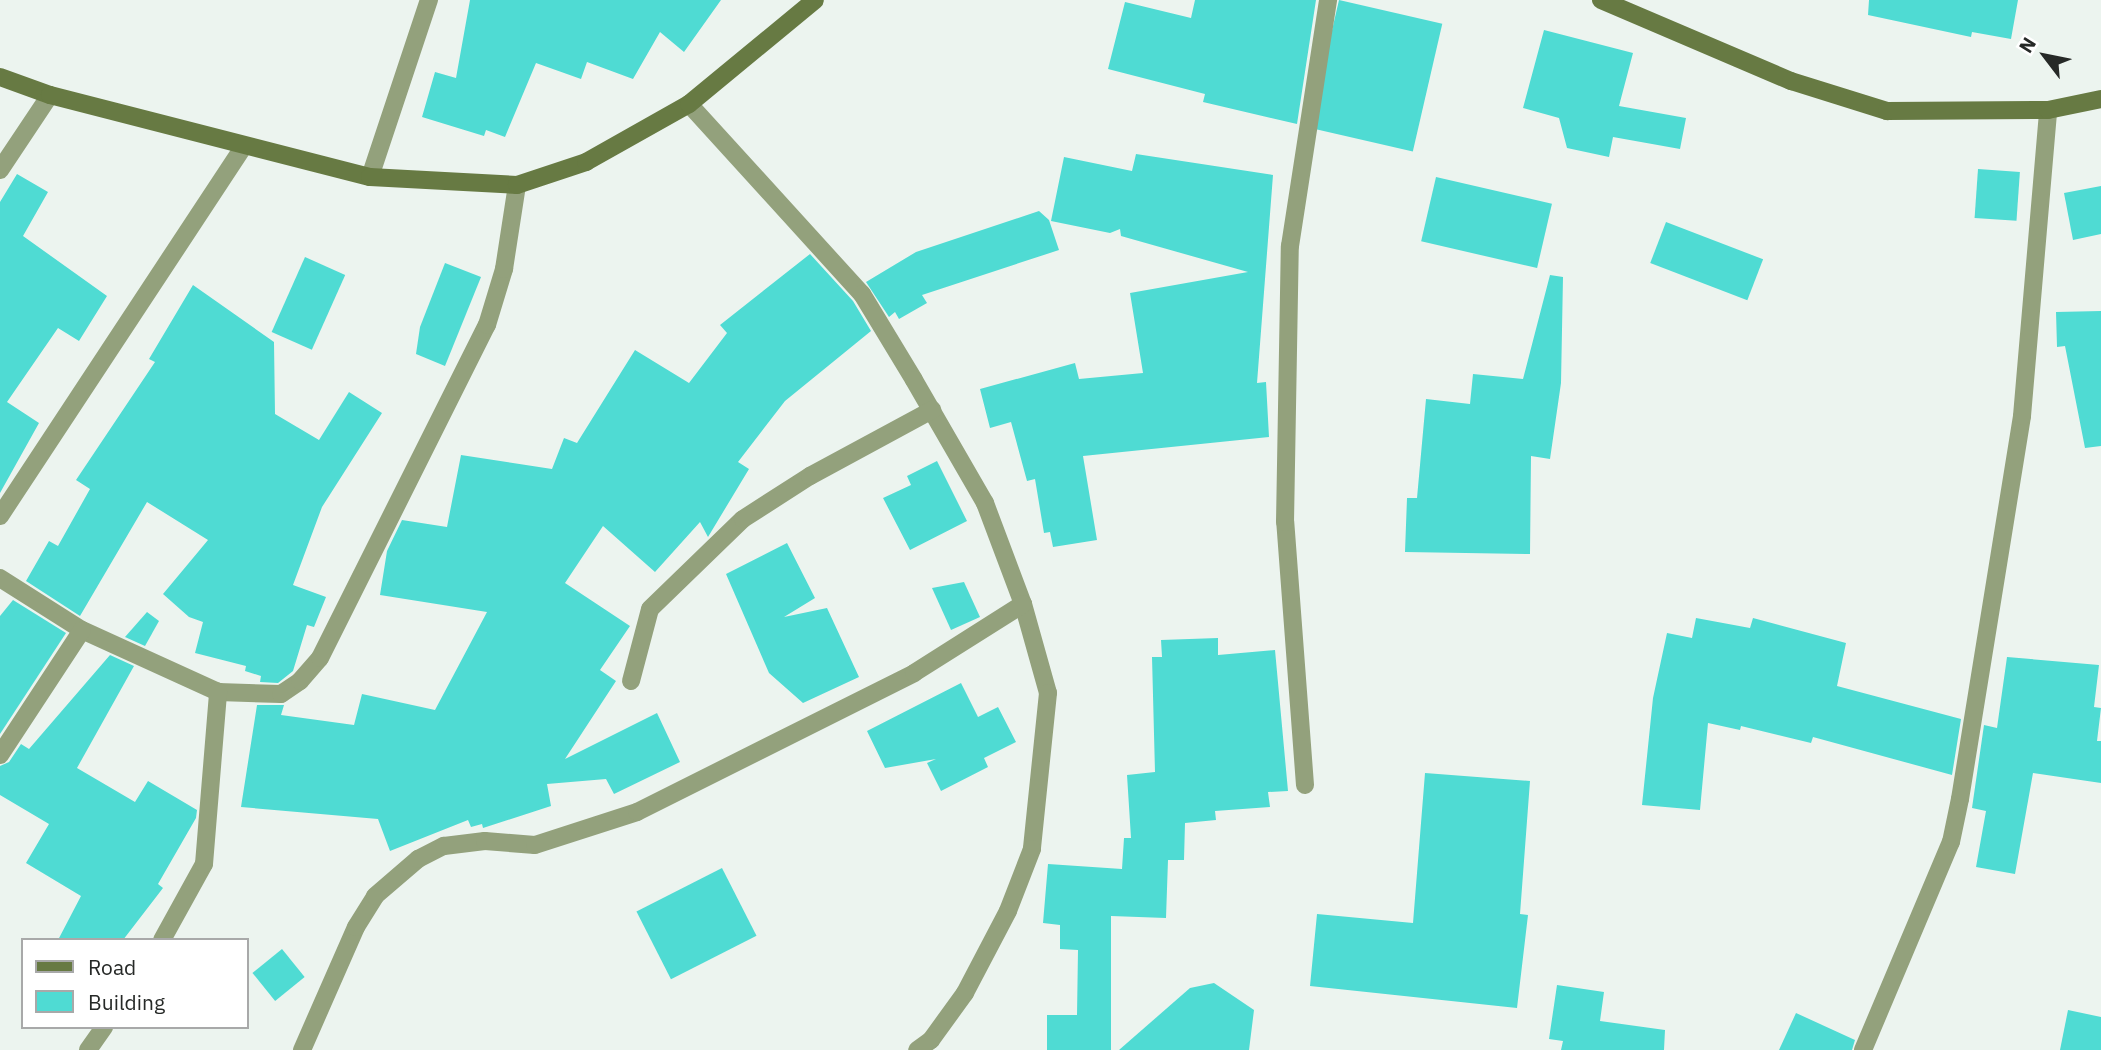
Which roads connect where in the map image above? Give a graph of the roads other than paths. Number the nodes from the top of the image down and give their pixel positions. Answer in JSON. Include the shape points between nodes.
{"nodes":[{"id":1,"x":429,"y":0,"type":"edge"},
{"id":2,"x":815,"y":0,"type":"edge"},
{"id":3,"x":1328,"y":0,"type":"edge"},
{"id":4,"x":1601,"y":0,"type":"edge"},
{"id":5,"x":0,"y":77,"type":"edge"},
{"id":6,"x":50,"y":95,"type":"junction"},
{"id":7,"x":2101,"y":99,"type":"edge"},
{"id":8,"x":689,"y":104,"type":"junction"},
{"id":9,"x":2048,"y":110,"type":"junction"},
{"id":10,"x":244,"y":146,"type":"junction"},
{"id":11,"x":0,"y":170,"type":"edge"},
{"id":12,"x":370,"y":177,"type":"junction"},
{"id":13,"x":517,"y":184,"type":"junction"},
{"id":14,"x":932,"y":410,"type":"junction"},
{"id":15,"x":0,"y":516,"type":"edge"},
{"id":16,"x":0,"y":578,"type":"edge"},
{"id":17,"x":1023,"y":604,"type":"junction"},
{"id":18,"x":82,"y":630,"type":"junction"},
{"id":19,"x":631,"y":681,"type":"dead end"},
{"id":20,"x":218,"y":692,"type":"junction"},
{"id":21,"x":0,"y":755,"type":"edge"},
{"id":22,"x":1305,"y":785,"type":"dead end"},
{"id":23,"x":163,"y":938,"type":"edge"},
{"id":24,"x":103,"y":1029,"type":"edge"},
{"id":25,"x":88,"y":1050,"type":"edge"},
{"id":26,"x":302,"y":1050,"type":"edge"},
{"id":27,"x":917,"y":1050,"type":"edge"},
{"id":28,"x":1863,"y":1050,"type":"edge"}],
"edges":[{"from":1,"to":12,"type":"street"},
{"from":2,"to":8,"type":"street"},
{"from":3,"to":22,"type":"street","via":[[1290,246],[1285,522]]},
{"from":4,"to":9,"type":"street","via":[[1791,81],[1887,111]]},
{"from":5,"to":6,"type":"street"},
{"from":6,"to":10,"type":"street"},
{"from":6,"to":11,"type":"street"},
{"from":7,"to":9,"type":"street"},
{"from":8,"to":13,"type":"street","via":[[586,162]]},
{"from":8,"to":14,"type":"street","via":[[862,294]]},
{"from":9,"to":28,"type":"street","via":[[2022,416],[1960,799],[1951,842]]},
{"from":10,"to":12,"type":"street"},
{"from":10,"to":15,"type":"street"},
{"from":12,"to":13,"type":"street"},
{"from":13,"to":20,"type":"street","via":[[504,269],[487,325],[320,658],[281,694]]},
{"from":14,"to":17,"type":"street","via":[[985,503]]},
{"from":14,"to":19,"type":"street","via":[[810,476],[743,519],[650,609]]},
{"from":16,"to":18,"type":"street"},
{"from":17,"to":26,"type":"street","via":[[914,673],[637,812],[536,845],[485,841],[444,846],[418,859],[375,896],[356,927]]},
{"from":17,"to":27,"type":"street","via":[[1048,693],[1032,849],[1008,911],[965,993],[931,1040]]},
{"from":18,"to":20,"type":"street"},
{"from":18,"to":21,"type":"street"},
{"from":20,"to":23,"type":"street","via":[[204,864]]},
{"from":24,"to":25,"type":"street"}]}
